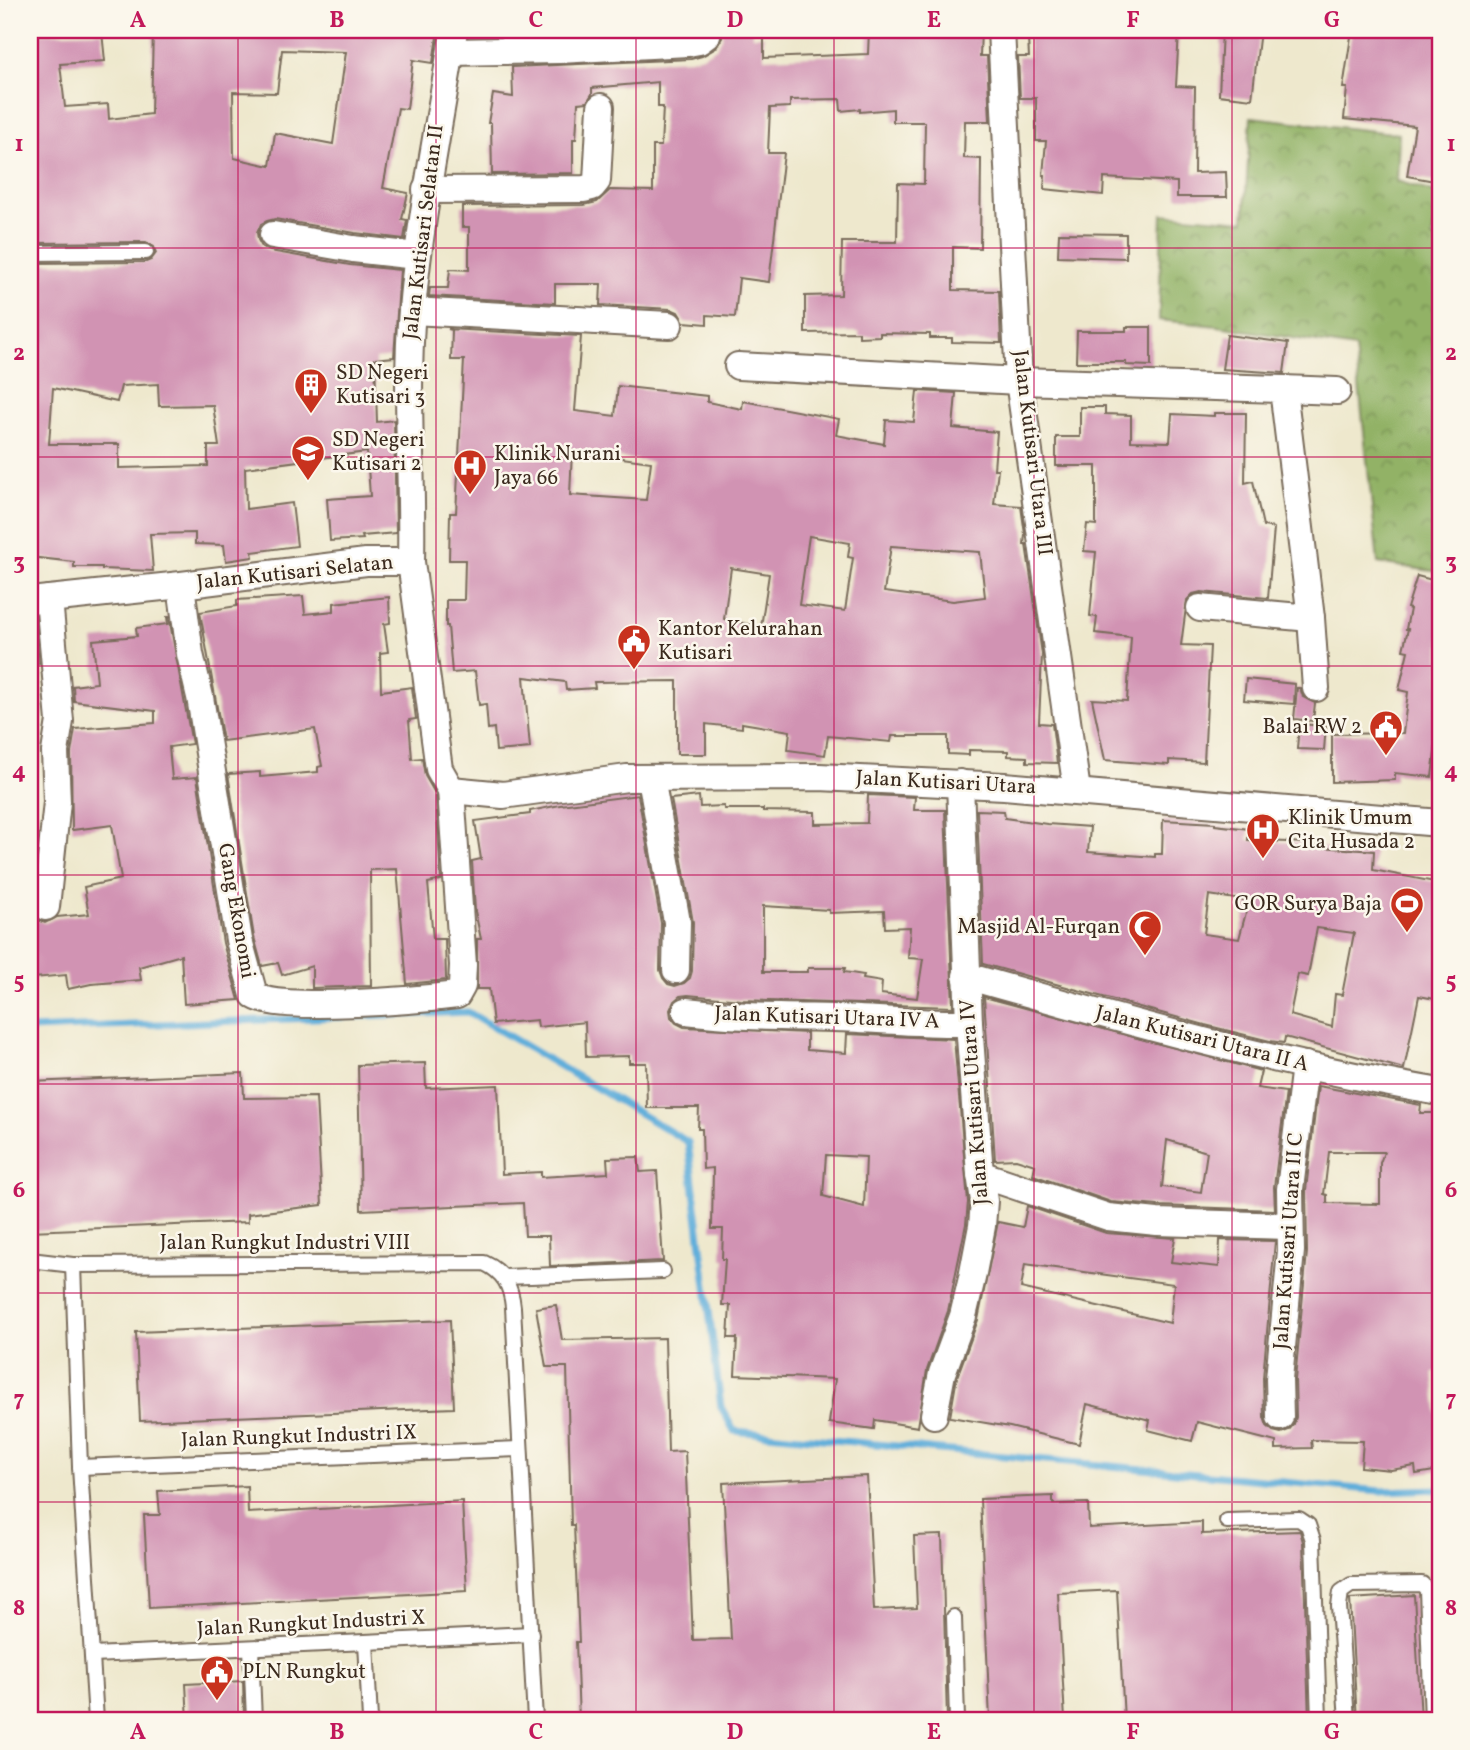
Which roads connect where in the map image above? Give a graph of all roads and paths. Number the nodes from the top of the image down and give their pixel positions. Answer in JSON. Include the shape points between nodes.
{"nodes":[{"id":1,"x":708,"y":30,"type":"edge"},
{"id":2,"x":1001,"y":30,"type":"edge"},
{"id":3,"x":452,"y":41,"type":"edge"},
{"id":4,"x":601,"y":107,"type":"dead end"},
{"id":5,"x":426,"y":190,"type":"junction"},
{"id":6,"x":273,"y":235,"type":"dead end"},
{"id":7,"x":146,"y":251,"type":"dead end"},
{"id":8,"x":30,"y":253,"type":"edge"},
{"id":9,"x":417,"y":257,"type":"junction"},
{"id":10,"x":412,"y":311,"type":"junction"},
{"id":11,"x":669,"y":325,"type":"dead end"},
{"id":12,"x":738,"y":366,"type":"dead end"},
{"id":13,"x":1019,"y":382,"type":"junction"},
{"id":14,"x":1283,"y":389,"type":"junction"},
{"id":15,"x":1337,"y":391,"type":"dead end"},
{"id":16,"x":411,"y":562,"type":"junction"},
{"id":17,"x":181,"y":586,"type":"junction"},
{"id":18,"x":39,"y":600,"type":"edge"},
{"id":19,"x":1200,"y":608,"type":"dead end"},
{"id":20,"x":1311,"y":618,"type":"junction"},
{"id":21,"x":1316,"y":688,"type":"dead end"},
{"id":22,"x":651,"y":778,"type":"junction"},
{"id":23,"x":960,"y":783,"type":"junction"},
{"id":24,"x":451,"y":790,"type":"junction"},
{"id":25,"x":1077,"y":791,"type":"junction"},
{"id":26,"x":1440,"y":823,"type":"edge"},
{"id":27,"x":46,"y":907,"type":"dead end"},
{"id":28,"x":676,"y":970,"type":"dead end"},
{"id":29,"x":966,"y":976,"type":"junction"},
{"id":30,"x":686,"y":1011,"type":"dead end"},
{"id":31,"x":969,"y":1023,"type":"junction"},
{"id":32,"x":1305,"y":1065,"type":"junction"},
{"id":33,"x":1440,"y":1092,"type":"edge"},
{"id":34,"x":980,"y":1174,"type":"junction"},
{"id":35,"x":1290,"y":1226,"type":"junction"},
{"id":36,"x":30,"y":1260,"type":"edge"},
{"id":37,"x":73,"y":1265,"type":"junction"},
{"id":38,"x":663,"y":1271,"type":"dead end"},
{"id":39,"x":504,"y":1277,"type":"junction"},
{"id":40,"x":934,"y":1415,"type":"dead end"},
{"id":41,"x":1280,"y":1417,"type":"dead end"},
{"id":42,"x":519,"y":1449,"type":"junction"},
{"id":43,"x":80,"y":1467,"type":"junction"},
{"id":44,"x":1227,"y":1521,"type":"dead end"},
{"id":45,"x":954,"y":1617,"type":"dead end"},
{"id":46,"x":531,"y":1634,"type":"junction"},
{"id":47,"x":366,"y":1642,"type":"junction"},
{"id":48,"x":251,"y":1648,"type":"junction"},
{"id":49,"x":93,"y":1655,"type":"junction"},
{"id":50,"x":96,"y":1720,"type":"edge"},
{"id":51,"x":254,"y":1720,"type":"edge"},
{"id":52,"x":370,"y":1720,"type":"edge"},
{"id":53,"x":535,"y":1720,"type":"edge"},
{"id":54,"x":957,"y":1720,"type":"edge"},
{"id":55,"x":1318,"y":1720,"type":"edge"},
{"id":56,"x":1347,"y":1720,"type":"edge"},
{"id":57,"x":1432,"y":1720,"type":"edge"}],
"edges":[{"from":1,"to":3,"type":"street","via":[[699,41],[688,43],[559,50]]},
{"from":2,"to":13,"type":"street","name":"Jalan Kutisari Utara III"},
{"from":3,"to":5,"type":"street","name":"Jalan Kutisari Selatan II"},
{"from":4,"to":5,"type":"street","via":[[597,181],[592,187]]},
{"from":5,"to":9,"type":"street","name":"Jalan Kutisari Selatan II"},
{"from":6,"to":9,"type":"street"},
{"from":7,"to":8,"type":"lane"},
{"from":9,"to":10,"type":"street","name":"Jalan Kutisari Selatan II"},
{"from":10,"to":11,"type":"street"},
{"from":10,"to":16,"type":"street","name":"Jalan Kutisari Selatan II"},
{"from":12,"to":13,"type":"street"},
{"from":13,"to":14,"type":"street"},
{"from":13,"to":25,"type":"street","name":"Jalan Kutisari Utara III"},
{"from":14,"to":15,"type":"street"},
{"from":14,"to":20,"type":"street"},
{"from":16,"to":17,"type":"street","name":"Jalan Kutisari Selatan","via":[[366,562]]},
{"from":16,"to":24,"type":"street","name":"Jalan Kutisari Selatan","via":[[439,769]]},
{"from":17,"to":18,"type":"street","name":"Jalan Kutisari Selatan"},
{"from":17,"to":24,"type":"street","name":"Gang Ekonomi","via":[[239,940],[250,989],[259,1000],[364,1002],[460,992],[463,965]]},
{"from":18,"to":27,"type":"street","via":[[60,721]]},
{"from":19,"to":20,"type":"street"},
{"from":20,"to":21,"type":"street"},
{"from":22,"to":23,"type":"street","name":"Jalan Kutisari Utara","via":[[819,777]]},
{"from":22,"to":24,"type":"street","name":"Jalan Kutisari Utara","via":[[503,794]]},
{"from":22,"to":28,"type":"street","via":[[677,922]]},
{"from":23,"to":25,"type":"street","name":"Jalan Kutisari Utara"},
{"from":23,"to":29,"type":"street","name":"Jalan Kutisari Utara IV"},
{"from":25,"to":26,"type":"street","name":"Jalan Kutisari Utara"},
{"from":29,"to":31,"type":"street","name":"Jalan Kutisari Utara IV"},
{"from":29,"to":32,"type":"street","name":"Jalan Kutisari Utara II A"},
{"from":30,"to":31,"type":"street","name":"Jalan Kutisari Utara IV A"},
{"from":31,"to":34,"type":"street","name":"Jalan Kutisari Utara IV"},
{"from":32,"to":33,"type":"street","name":"Jalan Kutisari Utara II A"},
{"from":32,"to":35,"type":"street","name":"Jalan Kutisari Utara II C"},
{"from":34,"to":35,"type":"street","via":[[1108,1217]]},
{"from":34,"to":40,"type":"street","name":"Jalan Kutisari Utara IV","via":[[982,1226],[963,1316],[948,1351]]},
{"from":35,"to":41,"type":"street","name":"Jalan Kutisari Utara II C"},
{"from":36,"to":37,"type":"lane","name":"Jalan Rungkut Industri VIII"},
{"from":37,"to":39,"type":"lane","name":"Jalan Rungkut Industri VIII","via":[[484,1263]]},
{"from":37,"to":43,"type":"lane"},
{"from":38,"to":39,"type":"lane"},
{"from":39,"to":42,"type":"lane","via":[[512,1292]]},
{"from":42,"to":43,"type":"lane","name":"Jalan Rungkut Industri IX"},
{"from":42,"to":46,"type":"lane"},
{"from":43,"to":49,"type":"lane"},
{"from":44,"to":55,"type":"lane","via":[[1299,1519],[1308,1525],[1313,1540]]},
{"from":45,"to":54,"type":"lane"},
{"from":46,"to":47,"type":"lane","name":"Jalan Rungkut Industri X"},
{"from":46,"to":53,"type":"lane"},
{"from":47,"to":48,"type":"lane","name":"Jalan Rungkut Industri X"},
{"from":47,"to":52,"type":"lane"},
{"from":48,"to":49,"type":"lane","name":"Jalan Rungkut Industri X"},
{"from":48,"to":51,"type":"lane"},
{"from":49,"to":50,"type":"lane"},
{"from":56,"to":57,"type":"lane","via":[[1341,1592],[1351,1585],[1422,1584],[1427,1590]]}]}
